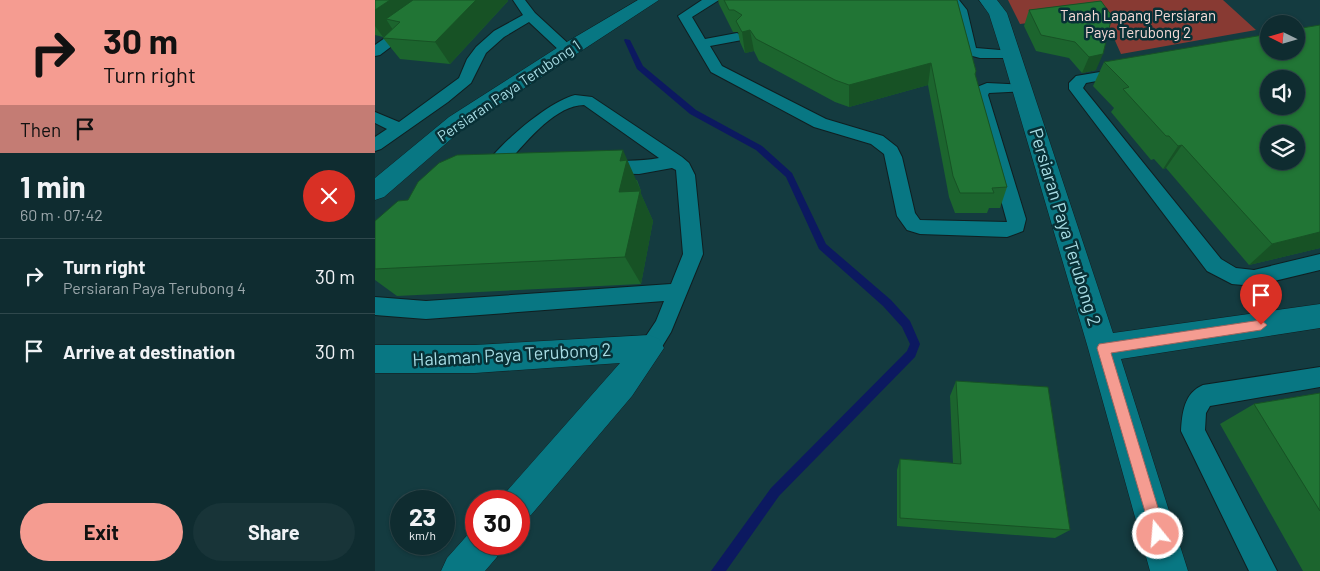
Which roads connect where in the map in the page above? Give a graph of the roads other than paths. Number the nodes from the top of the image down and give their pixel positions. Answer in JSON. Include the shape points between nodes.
{"nodes":[{"id":1,"x":447,"y":0,"type":"edge"},
{"id":2,"x":519,"y":0,"type":"edge"},
{"id":3,"x":649,"y":0,"type":"edge"},
{"id":4,"x":713,"y":0,"type":"edge"},
{"id":5,"x":952,"y":0,"type":"edge"},
{"id":6,"x":988,"y":0,"type":"edge"},
{"id":7,"x":530,"y":16,"type":"junction"},
{"id":8,"x":737,"y":37,"type":"edge"},
{"id":9,"x":700,"y":44,"type":"junction"},
{"id":10,"x":567,"y":50,"type":"junction"},
{"id":11,"x":375,"y":52,"type":"edge"},
{"id":12,"x":1011,"y":55,"type":"junction"},
{"id":13,"x":1137,"y":70,"type":"edge"},
{"id":14,"x":1021,"y":88,"type":"junction"},
{"id":15,"x":375,"y":117,"type":"edge"},
{"id":16,"x":399,"y":128,"type":"junction"},
{"id":17,"x":375,"y":145,"type":"edge"},
{"id":18,"x":676,"y":161,"type":"junction"},
{"id":19,"x":583,"y":170,"type":"edge"},
{"id":20,"x":517,"y":172,"type":"edge"},
{"id":21,"x":375,"y":191,"type":"edge"},
{"id":22,"x":1320,"y":262,"type":"edge"},
{"id":23,"x":679,"y":292,"type":"junction"},
{"id":24,"x":375,"y":306,"type":"edge"},
{"id":25,"x":1320,"y":316,"type":"edge"},
{"id":26,"x":649,"y":348,"type":"junction"},
{"id":27,"x":1103,"y":348,"type":"junction"},
{"id":28,"x":375,"y":359,"type":"edge"},
{"id":29,"x":1320,"y":377,"type":"edge"},
{"id":30,"x":530,"y":490,"type":"edge"},
{"id":31,"x":474,"y":555,"type":"edge"},
{"id":32,"x":460,"y":571,"type":"edge"},
{"id":33,"x":1169,"y":571,"type":"edge"},
{"id":34,"x":1263,"y":571,"type":"edge"}],
"edges":[{"from":1,"to":11,"type":"lane"},
{"from":2,"to":7,"type":"lane"},
{"from":3,"to":10,"type":"street","name":"Persiaran Paya Terubong 1"},
{"from":4,"to":9,"type":"lane","via":[[685,16]]},
{"from":5,"to":12,"type":"lane","via":[[961,10],[970,52]]},
{"from":6,"to":12,"type":"street","name":"Persiaran Paya Terubong 2","via":[[998,13]]},
{"from":7,"to":10,"type":"lane"},
{"from":7,"to":16,"type":"lane","via":[[507,28],[481,50],[468,67],[466,80]]},
{"from":8,"to":9,"type":"lane"},
{"from":9,"to":14,"type":"lane","via":[[716,69],[820,123],[872,138],[891,151],[906,216],[921,228],[1007,230],[1016,226],[1017,219],[980,95],[987,88]]},
{"from":10,"to":21,"type":"street","name":"Persiaran Paya Terubong 1","via":[[457,122]]},
{"from":12,"to":14,"type":"street","name":"Persiaran Paya Terubong 2"},
{"from":13,"to":22,"type":"lane","via":[[1081,79],[1075,83],[1076,88],[1214,265],[1232,276],[1254,278]]},
{"from":14,"to":27,"type":"street","name":"Persiaran Paya Terubong 2"},
{"from":15,"to":16,"type":"lane"},
{"from":16,"to":17,"type":"lane"},
{"from":18,"to":19,"type":"lane","via":[[639,168]]},
{"from":18,"to":20,"type":"lane","via":[[587,100],[578,98],[550,111],[481,176]]},
{"from":18,"to":23,"type":"lane","via":[[686,175],[693,254]]},
{"from":23,"to":24,"type":"lane","via":[[425,310]]},
{"from":23,"to":26,"type":"lane","via":[[664,326]]},
{"from":25,"to":27,"type":"street"},
{"from":26,"to":28,"type":"street","name":"Halaman Paya Terubong 2","via":[[475,359]]},
{"from":26,"to":30,"type":"street","via":[[621,386]]},
{"from":27,"to":33,"type":"street","name":"Persiaran Paya Terubong 2"},
{"from":29,"to":34,"type":"lane","via":[[1203,396],[1194,410],[1193,431]]},
{"from":31,"to":32,"type":"street"}]}
